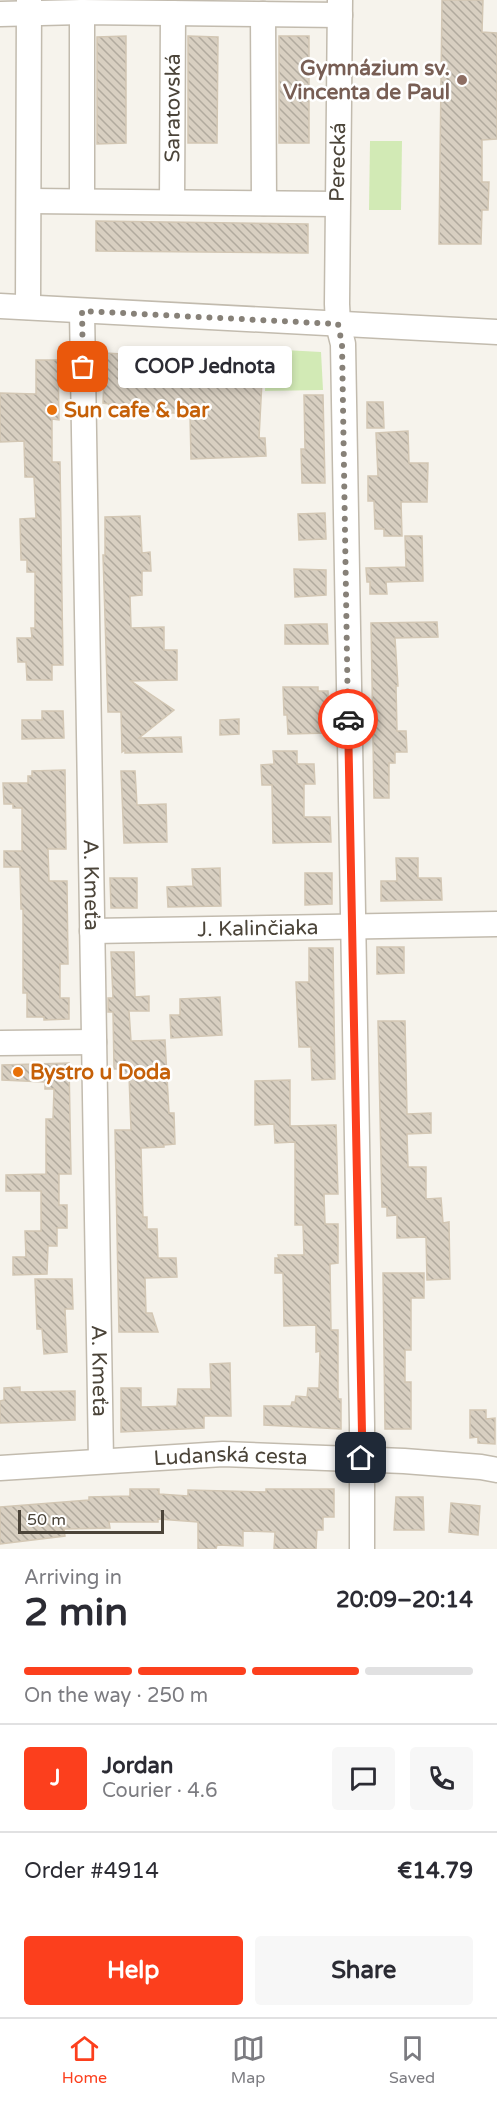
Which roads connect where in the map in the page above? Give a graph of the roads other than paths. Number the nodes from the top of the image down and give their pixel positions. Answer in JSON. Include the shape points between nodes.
{"nodes":[{"id":1,"x":29,"y":6,"type":"edge"},
{"id":2,"x":340,"y":7,"type":"edge"},
{"id":3,"x":82,"y":12,"type":"junction"},
{"id":4,"x":173,"y":13,"type":"junction"},
{"id":5,"x":0,"y":14,"type":"edge"},
{"id":6,"x":263,"y":14,"type":"junction"},
{"id":7,"x":30,"y":201,"type":"junction"},
{"id":8,"x":82,"y":201,"type":"junction"},
{"id":9,"x":172,"y":202,"type":"junction"},
{"id":10,"x":264,"y":203,"type":"junction"},
{"id":11,"x":337,"y":204,"type":"junction"},
{"id":12,"x":0,"y":306,"type":"edge"},
{"id":13,"x":28,"y":307,"type":"junction"},
{"id":14,"x":82,"y":311,"type":"junction"},
{"id":15,"x":338,"y":324,"type":"junction"},
{"id":16,"x":497,"y":332,"type":"edge"},
{"id":17,"x":497,"y":924,"type":"edge"},
{"id":18,"x":352,"y":927,"type":"junction"},
{"id":19,"x":92,"y":931,"type":"junction"},
{"id":20,"x":94,"y":1042,"type":"junction"},
{"id":21,"x":0,"y":1043,"type":"edge"},
{"id":22,"x":361,"y":1458,"type":"junction"},
{"id":23,"x":100,"y":1460,"type":"junction"},
{"id":24,"x":0,"y":1468,"type":"edge"},
{"id":25,"x":497,"y":1470,"type":"edge"},
{"id":26,"x":362,"y":1549,"type":"edge"}],
"edges":[{"from":1,"to":3,"type":"street"},
{"from":1,"to":5,"type":"street"},
{"from":1,"to":7,"type":"street"},
{"from":2,"to":6,"type":"street"},
{"from":2,"to":11,"type":"street","name":"Perecká"},
{"from":3,"to":4,"type":"street"},
{"from":3,"to":8,"type":"street"},
{"from":4,"to":6,"type":"street"},
{"from":4,"to":9,"type":"street","name":"Saratovská"},
{"from":6,"to":10,"type":"street"},
{"from":7,"to":8,"type":"street"},
{"from":7,"to":13,"type":"street"},
{"from":8,"to":9,"type":"street"},
{"from":9,"to":10,"type":"street"},
{"from":10,"to":11,"type":"street"},
{"from":11,"to":15,"type":"street","name":"Perecká"},
{"from":12,"to":13,"type":"street"},
{"from":13,"to":14,"type":"street"},
{"from":14,"to":15,"type":"street"},
{"from":14,"to":19,"type":"street","name":"A. Kmeťa"},
{"from":15,"to":16,"type":"street"},
{"from":15,"to":18,"type":"street","name":"Perecká","via":[[343,356]]},
{"from":17,"to":18,"type":"street","name":"J. Kalinčiaka"},
{"from":18,"to":19,"type":"street","name":"J. Kalinčiaka"},
{"from":18,"to":22,"type":"street","name":"Perecká"},
{"from":19,"to":20,"type":"street","name":"A. Kmeťa"},
{"from":20,"to":21,"type":"street"},
{"from":20,"to":23,"type":"street","name":"A. Kmeťa"},
{"from":22,"to":23,"type":"street","name":"Ludanská cesta","via":[[223,1454]]},
{"from":22,"to":25,"type":"street","name":"Ludanská cesta"},
{"from":22,"to":26,"type":"street","name":"Perecká"},
{"from":23,"to":24,"type":"street","name":"Ludanská cesta"}]}
